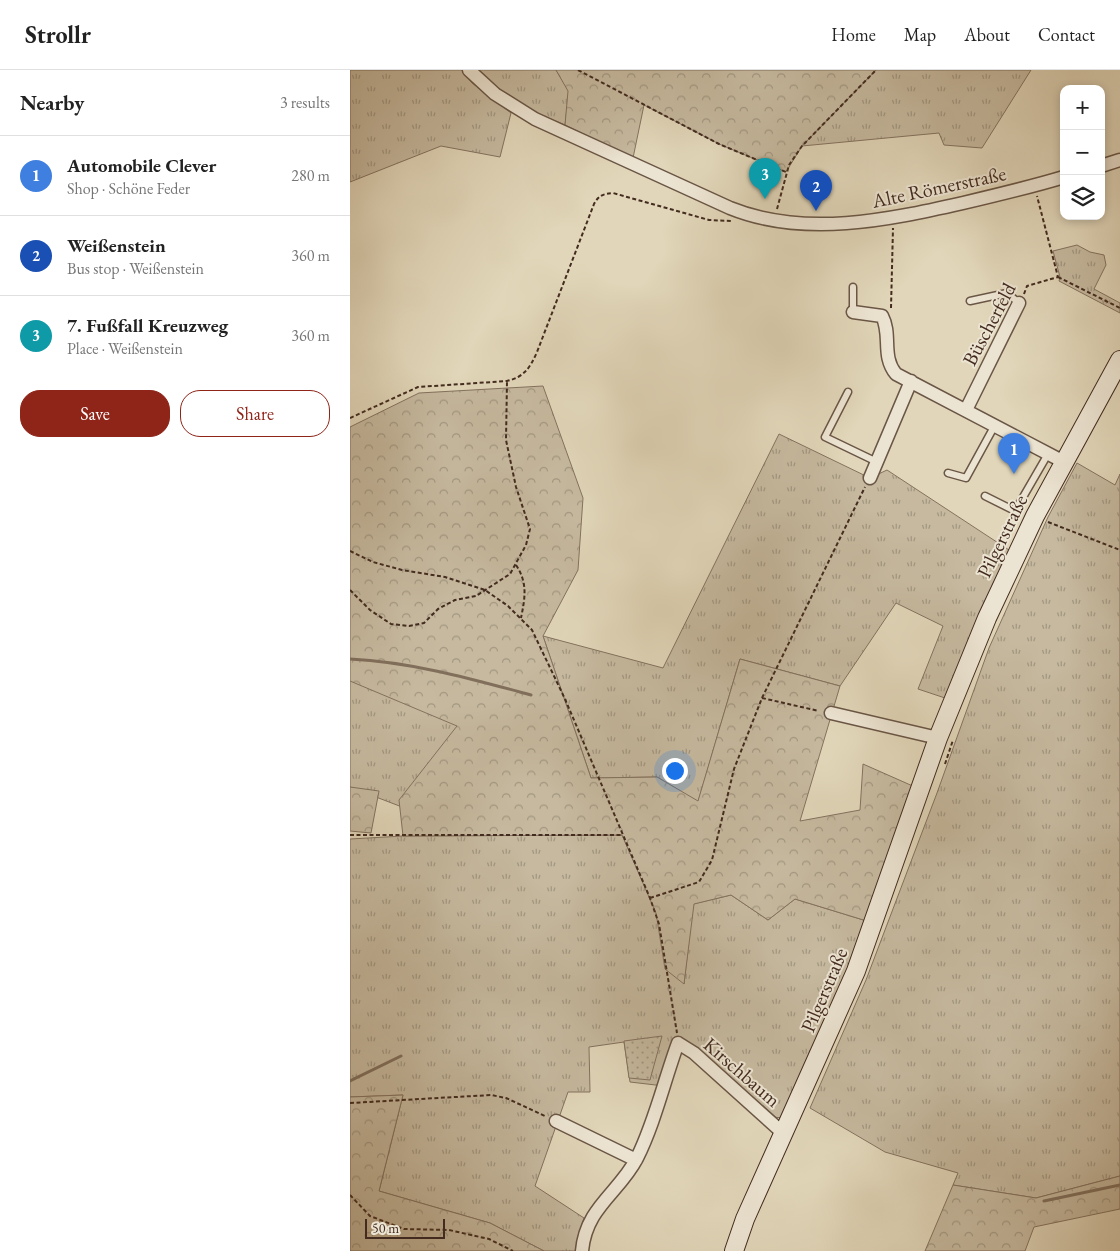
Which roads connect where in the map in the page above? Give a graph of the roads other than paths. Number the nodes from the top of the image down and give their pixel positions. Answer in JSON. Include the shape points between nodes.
{"nodes":[{"id":1,"x":469,"y":70,"type":"edge"},
{"id":2,"x":1120,"y":160,"type":"edge"},
{"id":3,"x":1105,"y":165,"type":"edge"},
{"id":4,"x":1060,"y":178,"type":"edge"},
{"id":5,"x":853,"y":287,"type":"dead end"},
{"id":6,"x":970,"y":301,"type":"dead end"},
{"id":7,"x":1019,"y":303,"type":"joint"},
{"id":8,"x":853,"y":312,"type":"joint"},
{"id":9,"x":1120,"y":360,"type":"edge"},
{"id":10,"x":911,"y":382,"type":"junction"},
{"id":11,"x":848,"y":392,"type":"dead end"},
{"id":12,"x":966,"y":410,"type":"junction"},
{"id":13,"x":995,"y":425,"type":"junction"},
{"id":14,"x":1048,"y":454,"type":"junction"},
{"id":15,"x":877,"y":462,"type":"junction"},
{"id":16,"x":1064,"y":462,"type":"junction"},
{"id":17,"x":948,"y":473,"type":"dead end"},
{"id":18,"x":870,"y":478,"type":"road end"},
{"id":19,"x":986,"y":496,"type":"dead end"},
{"id":20,"x":831,"y":713,"type":"road end"},
{"id":21,"x":938,"y":738,"type":"junction"},
{"id":22,"x":556,"y":1121,"type":"road end"},
{"id":23,"x":784,"y":1134,"type":"junction"},
{"id":24,"x":636,"y":1160,"type":"junction"},
{"id":25,"x":582,"y":1251,"type":"edge"},
{"id":26,"x":734,"y":1251,"type":"edge"}],
"edges":[{"from":1,"to":4,"type":"street","name":"Alte Römerstraße","via":[[495,94],[535,119],[746,214],[774,221],[820,224],[893,218]]},
{"from":2,"to":3,"type":"street"},
{"from":5,"to":8,"type":"lane"},
{"from":6,"to":7,"type":"lane","via":[[1007,293]]},
{"from":7,"to":12,"type":"street","name":"Büscherfeld"},
{"from":8,"to":10,"type":"street","via":[[882,316],[886,324],[890,366],[896,374]]},
{"from":9,"to":16,"type":"main road","name":"Pilgerstraße"},
{"from":10,"to":12,"type":"street"},
{"from":10,"to":15,"type":"street"},
{"from":11,"to":15,"type":"lane","via":[[825,437]]},
{"from":12,"to":13,"type":"street"},
{"from":13,"to":14,"type":"street"},
{"from":13,"to":17,"type":"lane","via":[[966,478]]},
{"from":14,"to":16,"type":"street"},
{"from":14,"to":19,"type":"lane","via":[[1015,511]]},
{"from":15,"to":18,"type":"street"},
{"from":16,"to":21,"type":"main road","name":"Pilgerstraße","via":[[987,618]]},
{"from":20,"to":21,"type":"street"},
{"from":21,"to":23,"type":"main road","name":"Pilgerstraße","via":[[856,971]]},
{"from":22,"to":24,"type":"street"},
{"from":23,"to":24,"type":"street","name":"Kirschbaum","via":[[694,1053],[678,1043]]},
{"from":23,"to":26,"type":"main road","name":"Pilgerstraße"},
{"from":24,"to":25,"type":"street","name":"Kirschbaum","via":[[593,1215],[585,1232]]}]}
